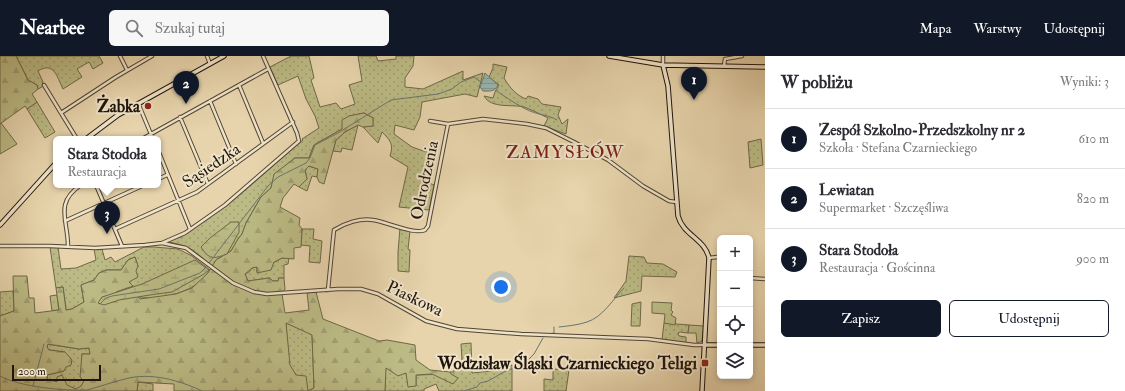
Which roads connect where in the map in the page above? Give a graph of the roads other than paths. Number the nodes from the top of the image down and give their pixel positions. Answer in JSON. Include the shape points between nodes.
{"nodes":[{"id":1,"x":120,"y":56,"type":"edge"},
{"id":2,"x":152,"y":56,"type":"edge"},
{"id":3,"x":207,"y":56,"type":"edge"},
{"id":4,"x":224,"y":56,"type":"edge"},
{"id":5,"x":263,"y":56,"type":"edge"},
{"id":6,"x":609,"y":56,"type":"edge"},
{"id":7,"x":662,"y":56,"type":"edge"},
{"id":8,"x":742,"y":56,"type":"edge"},
{"id":9,"x":210,"y":64,"type":"junction"},
{"id":10,"x":663,"y":65,"type":"junction"},
{"id":11,"x":724,"y":66,"type":"junction"},
{"id":12,"x":765,"y":67,"type":"edge"},
{"id":13,"x":268,"y":69,"type":"junction"},
{"id":14,"x":127,"y":70,"type":"junction"},
{"id":15,"x":44,"y":85,"type":"dead end"},
{"id":16,"x":238,"y":85,"type":"junction"},
{"id":17,"x":210,"y":101,"type":"junction"},
{"id":18,"x":138,"y":103,"type":"junction"},
{"id":19,"x":61,"y":112,"type":"junction"},
{"id":20,"x":180,"y":117,"type":"junction"},
{"id":21,"x":430,"y":121,"type":"dead end"},
{"id":22,"x":292,"y":122,"type":"junction"},
{"id":23,"x":448,"y":124,"type":"junction"},
{"id":24,"x":151,"y":133,"type":"junction"},
{"id":25,"x":75,"y":136,"type":"edge"},
{"id":26,"x":90,"y":136,"type":"edge"},
{"id":27,"x":146,"y":136,"type":"edge"},
{"id":28,"x":152,"y":136,"type":"edge"},
{"id":29,"x":263,"y":144,"type":"junction"},
{"id":30,"x":161,"y":158,"type":"edge"},
{"id":31,"x":236,"y":164,"type":"junction"},
{"id":32,"x":53,"y":166,"type":"edge"},
{"id":33,"x":168,"y":175,"type":"junction"},
{"id":34,"x":161,"y":178,"type":"edge"},
{"id":35,"x":208,"y":184,"type":"junction"},
{"id":36,"x":77,"y":188,"type":"edge"},
{"id":37,"x":97,"y":188,"type":"edge"},
{"id":38,"x":137,"y":188,"type":"edge"},
{"id":39,"x":178,"y":201,"type":"junction"},
{"id":40,"x":676,"y":202,"type":"junction"},
{"id":41,"x":104,"y":203,"type":"junction"},
{"id":42,"x":65,"y":221,"type":"junction"},
{"id":43,"x":0,"y":225,"type":"edge"},
{"id":44,"x":115,"y":228,"type":"junction"},
{"id":45,"x":190,"y":229,"type":"junction"},
{"id":46,"x":162,"y":243,"type":"junction"},
{"id":47,"x":0,"y":246,"type":"edge"},
{"id":48,"x":68,"y":246,"type":"junction"},
{"id":49,"x":122,"y":246,"type":"junction"},
{"id":50,"x":717,"y":257,"type":"edge"},
{"id":51,"x":709,"y":258,"type":"junction"},
{"id":52,"x":753,"y":278,"type":"edge"},
{"id":53,"x":765,"y":279,"type":"edge"},
{"id":54,"x":328,"y":290,"type":"junction"},
{"id":55,"x":704,"y":345,"type":"junction"},
{"id":56,"x":717,"y":345,"type":"edge"},
{"id":57,"x":753,"y":345,"type":"edge"},
{"id":58,"x":765,"y":345,"type":"edge"},
{"id":59,"x":702,"y":391,"type":"edge"}],
"edges":[{"from":1,"to":14,"type":"street"},
{"from":2,"to":14,"type":"street"},
{"from":3,"to":9,"type":"street"},
{"from":4,"to":9,"type":"street"},
{"from":5,"to":13,"type":"street"},
{"from":6,"to":10,"type":"street"},
{"from":7,"to":10,"type":"street"},
{"from":8,"to":11,"type":"street","via":[[725,59]]},
{"from":9,"to":18,"type":"street"},
{"from":10,"to":11,"type":"street"},
{"from":10,"to":40,"type":"street","via":[[668,86]]},
{"from":11,"to":12,"type":"street"},
{"from":13,"to":16,"type":"street"},
{"from":13,"to":22,"type":"street"},
{"from":14,"to":19,"type":"street"},
{"from":15,"to":19,"type":"street"},
{"from":16,"to":17,"type":"street"},
{"from":16,"to":29,"type":"street"},
{"from":17,"to":20,"type":"street"},
{"from":17,"to":31,"type":"street"},
{"from":18,"to":24,"type":"street"},
{"from":18,"to":26,"type":"street"},
{"from":19,"to":25,"type":"street"},
{"from":20,"to":24,"type":"street"},
{"from":20,"to":35,"type":"street"},
{"from":21,"to":23,"type":"street","name":"Odrodzenia"},
{"from":22,"to":29,"type":"street","name":"Sąsiedzka"},
{"from":22,"to":45,"type":"street","via":[[299,137],[296,145],[225,205]]},
{"from":23,"to":40,"type":"street","name":"Odrodzenia","via":[[483,119],[546,128],[608,160],[643,186],[669,201]]},
{"from":23,"to":54,"type":"street","name":"Odrodzenia","via":[[428,226],[422,232],[372,220],[353,222],[334,230]]},
{"from":24,"to":27,"type":"street"},
{"from":24,"to":28,"type":"street"},
{"from":29,"to":31,"type":"street","name":"Sąsiedzka"},
{"from":30,"to":33,"type":"street"},
{"from":31,"to":35,"type":"street","name":"Sąsiedzka"},
{"from":32,"to":43,"type":"street"},
{"from":33,"to":34,"type":"street"},
{"from":33,"to":39,"type":"street"},
{"from":35,"to":39,"type":"street","name":"Sąsiedzka"},
{"from":36,"to":42,"type":"street","via":[[70,194],[63,209]]},
{"from":37,"to":41,"type":"street"},
{"from":38,"to":41,"type":"street"},
{"from":39,"to":44,"type":"street","name":"Sąsiedzka"},
{"from":39,"to":45,"type":"street"},
{"from":40,"to":51,"type":"street","via":[[680,222],[686,231],[704,246]]},
{"from":41,"to":42,"type":"street"},
{"from":41,"to":44,"type":"street"},
{"from":42,"to":48,"type":"street"},
{"from":44,"to":49,"type":"street"},
{"from":45,"to":46,"type":"street"},
{"from":46,"to":49,"type":"street"},
{"from":46,"to":54,"type":"street","name":"Piaskowa","via":[[190,251],[233,283],[254,292],[267,294]]},
{"from":47,"to":48,"type":"street"},
{"from":48,"to":49,"type":"street"},
{"from":50,"to":51,"type":"street"},
{"from":51,"to":55,"type":"street"},
{"from":52,"to":53,"type":"street"},
{"from":54,"to":55,"type":"street","name":"Piaskowa","via":[[369,290],[426,321],[457,329]]},
{"from":55,"to":56,"type":"street"},
{"from":55,"to":59,"type":"street"},
{"from":57,"to":58,"type":"street"}]}
